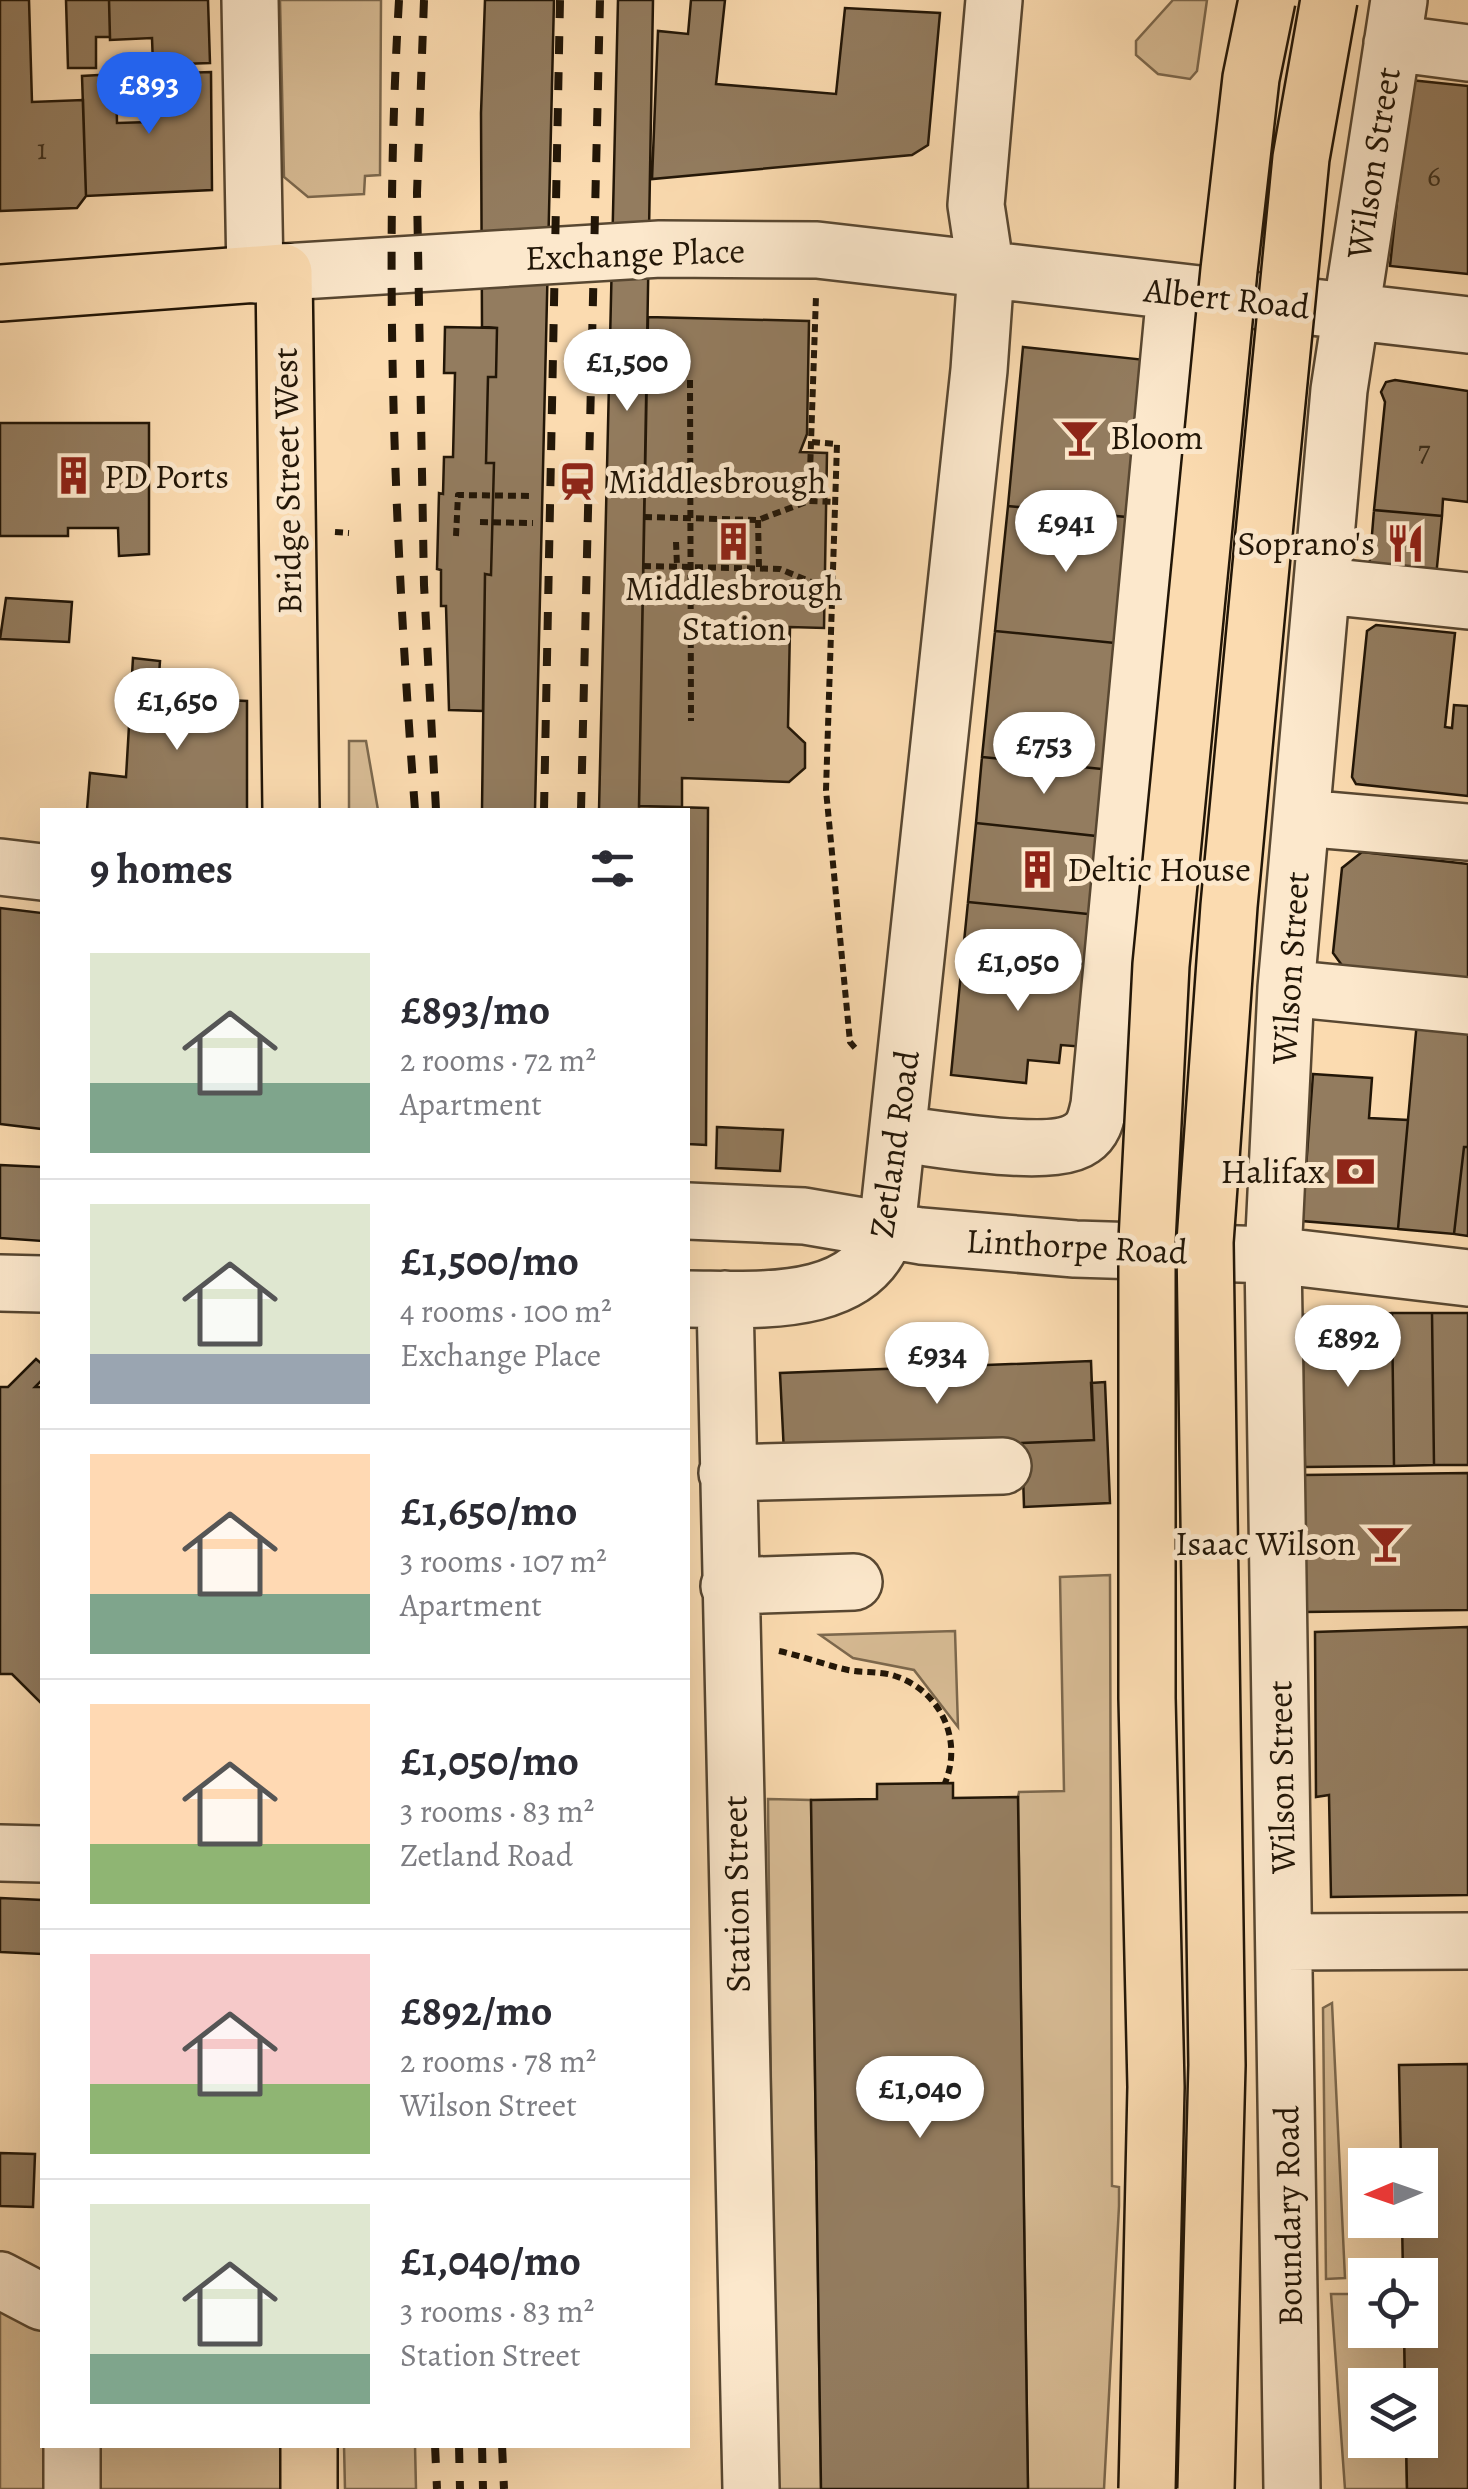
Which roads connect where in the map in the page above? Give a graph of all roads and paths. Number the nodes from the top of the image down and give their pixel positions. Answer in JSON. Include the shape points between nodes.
{"nodes":[{"id":1,"x":250,"y":0,"type":"edge"},
{"id":2,"x":994,"y":0,"type":"edge"},
{"id":3,"x":1267,"y":0,"type":"edge"},
{"id":4,"x":1328,"y":0,"type":"edge"},
{"id":5,"x":1396,"y":22,"type":"edge"},
{"id":6,"x":1468,"y":53,"type":"edge"},
{"id":7,"x":986,"y":270,"type":"junction"},
{"id":8,"x":270,"y":274,"type":"junction"},
{"id":9,"x":1175,"y":292,"type":"junction"},
{"id":10,"x":0,"y":293,"type":"edge"},
{"id":11,"x":1350,"y":312,"type":"junction"},
{"id":12,"x":1468,"y":325,"type":"edge"},
{"id":13,"x":816,"y":350,"type":"dead end"},
{"id":14,"x":690,"y":380,"type":"dead end"},
{"id":15,"x":812,"y":442,"type":"junction"},
{"id":16,"x":533,"y":496,"type":"dead end"},
{"id":17,"x":809,"y":501,"type":"junction"},
{"id":18,"x":834,"y":502,"type":"junction"},
{"id":19,"x":644,"y":517,"type":"dead end"},
{"id":20,"x":690,"y":518,"type":"junction"},
{"id":21,"x":758,"y":520,"type":"junction"},
{"id":22,"x":480,"y":522,"type":"dead end"},
{"id":23,"x":533,"y":524,"type":"dead end"},
{"id":24,"x":456,"y":536,"type":"dead end"},
{"id":25,"x":676,"y":542,"type":"dead end"},
{"id":26,"x":643,"y":566,"type":"dead end"},
{"id":27,"x":676,"y":566,"type":"junction"},
{"id":28,"x":690,"y":566,"type":"junction"},
{"id":29,"x":759,"y":568,"type":"junction"},
{"id":30,"x":1325,"y":586,"type":"junction"},
{"id":31,"x":833,"y":591,"type":"junction"},
{"id":32,"x":1468,"y":601,"type":"edge"},
{"id":33,"x":692,"y":721,"type":"dead end"},
{"id":34,"x":291,"y":808,"type":"edge"},
{"id":35,"x":1302,"y":818,"type":"junction"},
{"id":36,"x":1468,"y":832,"type":"edge"},
{"id":37,"x":0,"y":868,"type":"edge"},
{"id":38,"x":40,"y":872,"type":"edge"},
{"id":39,"x":1286,"y":988,"type":"junction"},
{"id":40,"x":1468,"y":1006,"type":"edge"},
{"id":41,"x":901,"y":1118,"type":"junction"},
{"id":42,"x":690,"y":1211,"type":"edge"},
{"id":43,"x":887,"y":1229,"type":"junction"},
{"id":44,"x":1273,"y":1256,"type":"junction"},
{"id":45,"x":1468,"y":1278,"type":"edge"},
{"id":46,"x":0,"y":1283,"type":"edge"},
{"id":47,"x":40,"y":1284,"type":"edge"},
{"id":48,"x":706,"y":1299,"type":"edge"},
{"id":49,"x":1003,"y":1466,"type":"dead end"},
{"id":50,"x":727,"y":1473,"type":"junction"},
{"id":51,"x":854,"y":1582,"type":"dead end"},
{"id":52,"x":729,"y":1586,"type":"junction"},
{"id":53,"x":730,"y":1655,"type":"junction"},
{"id":54,"x":945,"y":1783,"type":"dead end"},
{"id":55,"x":0,"y":1853,"type":"edge"},
{"id":56,"x":40,"y":1854,"type":"edge"},
{"id":57,"x":1468,"y":1940,"type":"edge"},
{"id":58,"x":1284,"y":1942,"type":"junction"},
{"id":59,"x":0,"y":2280,"type":"edge"},
{"id":60,"x":40,"y":2301,"type":"edge"},
{"id":61,"x":72,"y":2448,"type":"edge"},
{"id":62,"x":308,"y":2448,"type":"edge"},
{"id":63,"x":72,"y":2489,"type":"edge"},
{"id":64,"x":309,"y":2489,"type":"edge"},
{"id":65,"x":751,"y":2489,"type":"edge"},
{"id":66,"x":1147,"y":2489,"type":"edge"},
{"id":67,"x":1206,"y":2489,"type":"edge"},
{"id":68,"x":1292,"y":2489,"type":"edge"}],
"edges":[{"from":1,"to":8,"type":"street"},
{"from":2,"to":7,"type":"street","name":"Zetland Road","via":[[976,205]]},
{"from":3,"to":66,"type":"main road","bridge":true,"via":[[1231,250],[1165,926],[1147,1241],[1156,2087]]},
{"from":4,"to":67,"type":"main road","bridge":true,"via":[[1301,158],[1228,906],[1205,1242],[1217,2065]]},
{"from":5,"to":6,"type":"street"},
{"from":5,"to":11,"type":"street","name":"Wilson Street"},
{"from":7,"to":8,"type":"street","name":"Exchange Place","via":[[816,250],[696,248]]},
{"from":7,"to":9,"type":"street","name":"Albert Road"},
{"from":7,"to":41,"type":"street","name":"Zetland Road"},
{"from":8,"to":10,"type":"main road"},
{"from":8,"to":34,"type":"main road","name":"Bridge Street West"},
{"from":9,"to":11,"type":"street","name":"Albert Road"},
{"from":9,"to":41,"type":"street","via":[[1093,1127],[1083,1138],[1052,1148]]},
{"from":11,"to":12,"type":"street","name":"Albert Road"},
{"from":11,"to":30,"type":"street","name":"Wilson Street"},
{"from":13,"to":15,"type":"path"},
{"from":14,"to":20,"type":"path"},
{"from":15,"to":17,"type":"path"},
{"from":15,"to":18,"type":"path","via":[[837,444]]},
{"from":16,"to":24,"type":"path","via":[[458,495]]},
{"from":17,"to":18,"type":"path"},
{"from":17,"to":21,"type":"path"},
{"from":18,"to":31,"type":"path"},
{"from":19,"to":20,"type":"path"},
{"from":20,"to":21,"type":"path"},
{"from":20,"to":28,"type":"path"},
{"from":21,"to":29,"type":"path"},
{"from":22,"to":23,"type":"path"},
{"from":25,"to":27,"type":"path"},
{"from":26,"to":27,"type":"path"},
{"from":27,"to":28,"type":"path"},
{"from":28,"to":29,"type":"path"},
{"from":28,"to":33,"type":"path"},
{"from":29,"to":31,"type":"path","via":[[780,569]]},
{"from":30,"to":32,"type":"street"},
{"from":30,"to":35,"type":"street","name":"Wilson Street"},
{"from":31,"to":41,"type":"path","via":[[826,790],[850,1042]]},
{"from":35,"to":36,"type":"street"},
{"from":35,"to":39,"type":"street","name":"Wilson Street"},
{"from":37,"to":38,"type":"street"},
{"from":39,"to":40,"type":"street"},
{"from":39,"to":44,"type":"street","name":"Wilson Street"},
{"from":41,"to":43,"type":"street","name":"Zetland Road"},
{"from":42,"to":43,"type":"street","name":"Linthorpe Road","via":[[804,1216]]},
{"from":43,"to":44,"type":"street","name":"Linthorpe Road","via":[[1075,1249]]},
{"from":43,"to":48,"type":"street","name":"Zetland Road","via":[[880,1252],[850,1281],[804,1294]]},
{"from":44,"to":45,"type":"street","name":"Linthorpe Road"},
{"from":44,"to":58,"type":"street","name":"Wilson Street"},
{"from":46,"to":47,"type":"street"},
{"from":48,"to":50,"type":"street","name":"Station Street"},
{"from":49,"to":50,"type":"street"},
{"from":50,"to":52,"type":"street","name":"Station Street"},
{"from":51,"to":52,"type":"street"},
{"from":52,"to":53,"type":"street","name":"Station Street"},
{"from":53,"to":54,"type":"path","via":[[781,1651],[896,1676],[930,1698],[950,1730],[955,1759]]},
{"from":53,"to":65,"type":"street","name":"Station Street"},
{"from":55,"to":56,"type":"street"},
{"from":57,"to":58,"type":"street"},
{"from":58,"to":68,"type":"street","name":"Boundary Road"},
{"from":59,"to":60,"type":"street"},
{"from":61,"to":63,"type":"street"},
{"from":62,"to":64,"type":"main road"}]}
